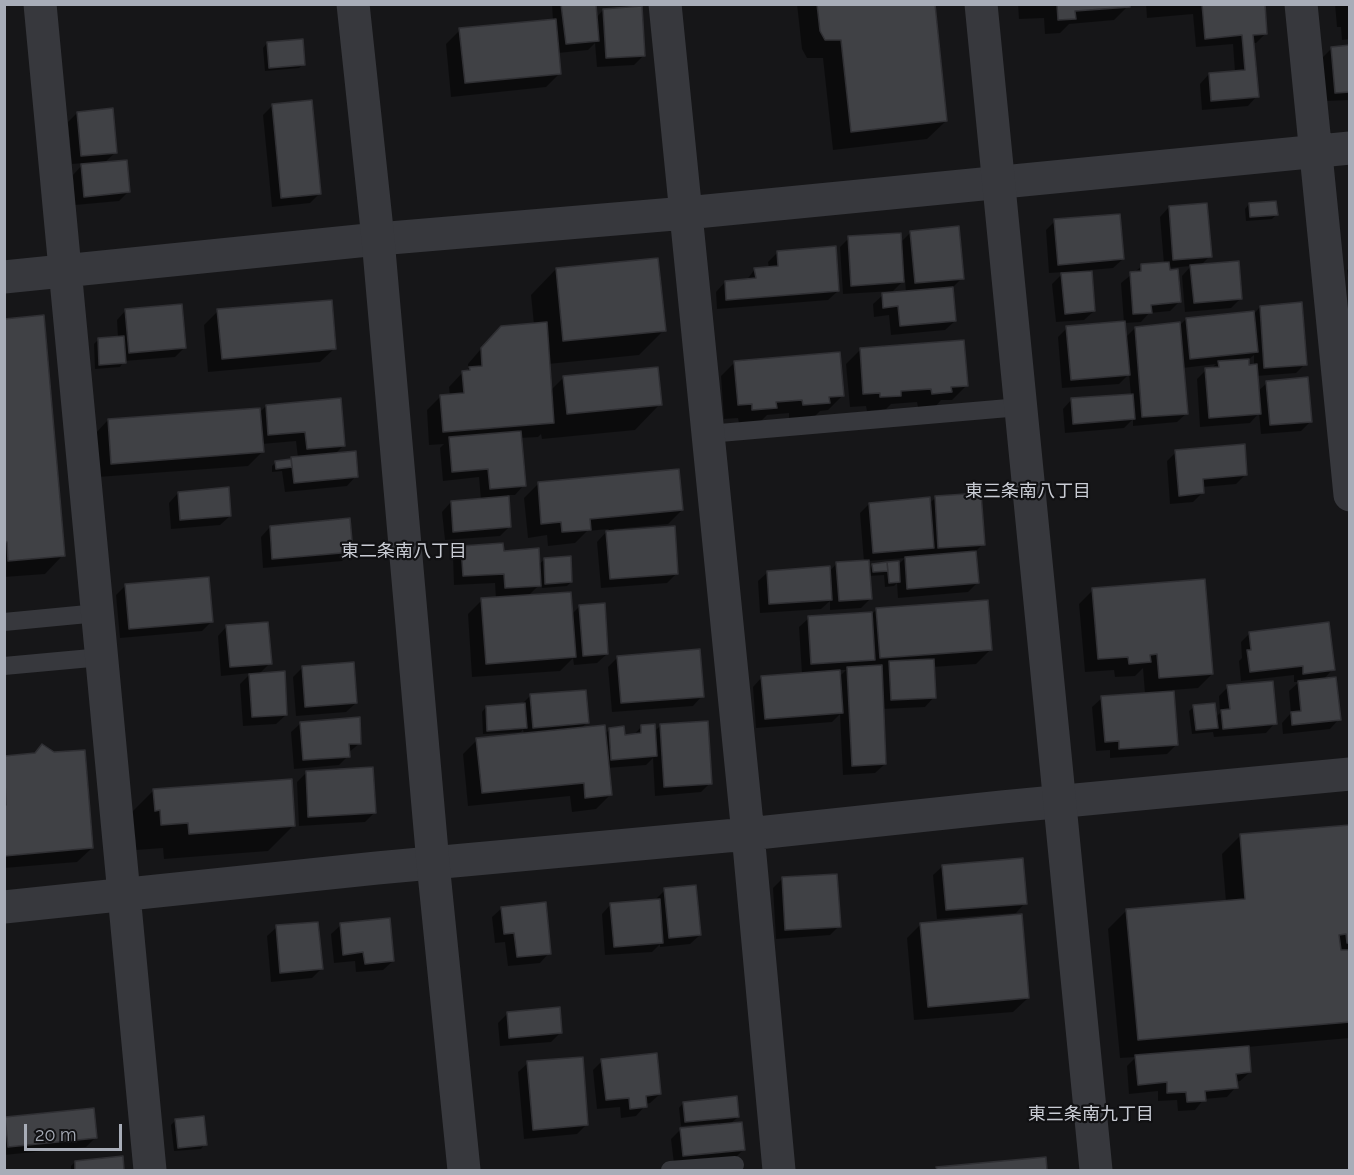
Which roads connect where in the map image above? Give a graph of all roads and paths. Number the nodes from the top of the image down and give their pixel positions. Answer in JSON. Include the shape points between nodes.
{"nodes":[{"id":1,"x":40,"y":4,"type":"edge"},
{"id":2,"x":353,"y":4,"type":"edge"},
{"id":3,"x":665,"y":4,"type":"edge"},
{"id":4,"x":981,"y":4,"type":"edge"},
{"id":5,"x":1301,"y":4,"type":"edge"},
{"id":6,"x":1350,"y":148,"type":"edge"},
{"id":7,"x":1316,"y":151,"type":"junction"},
{"id":8,"x":998,"y":183,"type":"junction"},
{"id":9,"x":686,"y":213,"type":"junction"},
{"id":10,"x":378,"y":239,"type":"junction"},
{"id":11,"x":67,"y":271,"type":"junction"},
{"id":12,"x":4,"y":277,"type":"edge"},
{"id":13,"x":1020,"y":407,"type":"junction"},
{"id":14,"x":708,"y":434,"type":"junction"},
{"id":15,"x":1350,"y":495,"type":"edge"},
{"id":16,"x":98,"y":613,"type":"junction"},
{"id":17,"x":4,"y":622,"type":"edge"},
{"id":18,"x":102,"y":657,"type":"junction"},
{"id":19,"x":4,"y":666,"type":"edge"},
{"id":20,"x":1350,"y":774,"type":"edge"},
{"id":21,"x":1060,"y":802,"type":"junction"},
{"id":22,"x":748,"y":834,"type":"junction"},
{"id":23,"x":433,"y":863,"type":"junction"},
{"id":24,"x":124,"y":895,"type":"junction"},
{"id":25,"x":4,"y":907,"type":"edge"},
{"id":26,"x":735,"y":1166,"type":"dead end"},
{"id":27,"x":150,"y":1170,"type":"edge"},
{"id":28,"x":464,"y":1170,"type":"edge"},
{"id":29,"x":670,"y":1170,"type":"edge"},
{"id":30,"x":779,"y":1170,"type":"edge"},
{"id":31,"x":1096,"y":1170,"type":"edge"}],
"edges":[{"from":1,"to":11,"type":"street"},
{"from":2,"to":10,"type":"street"},
{"from":3,"to":9,"type":"street"},
{"from":4,"to":8,"type":"street"},
{"from":5,"to":7,"type":"street"},
{"from":6,"to":7,"type":"street"},
{"from":7,"to":8,"type":"street"},
{"from":7,"to":15,"type":"street"},
{"from":8,"to":9,"type":"street"},
{"from":8,"to":13,"type":"street"},
{"from":9,"to":10,"type":"street"},
{"from":9,"to":14,"type":"street"},
{"from":10,"to":11,"type":"street"},
{"from":10,"to":23,"type":"street"},
{"from":11,"to":12,"type":"street"},
{"from":11,"to":16,"type":"street"},
{"from":13,"to":14,"type":"lane"},
{"from":13,"to":21,"type":"street"},
{"from":14,"to":22,"type":"street"},
{"from":16,"to":17,"type":"lane"},
{"from":16,"to":18,"type":"street"},
{"from":18,"to":19,"type":"lane"},
{"from":18,"to":24,"type":"street"},
{"from":20,"to":21,"type":"street"},
{"from":21,"to":22,"type":"street"},
{"from":21,"to":31,"type":"street"},
{"from":22,"to":23,"type":"street"},
{"from":22,"to":30,"type":"street"},
{"from":23,"to":24,"type":"street"},
{"from":23,"to":28,"type":"street"},
{"from":24,"to":25,"type":"street"},
{"from":24,"to":27,"type":"street"},
{"from":26,"to":29,"type":"lane"}]}
